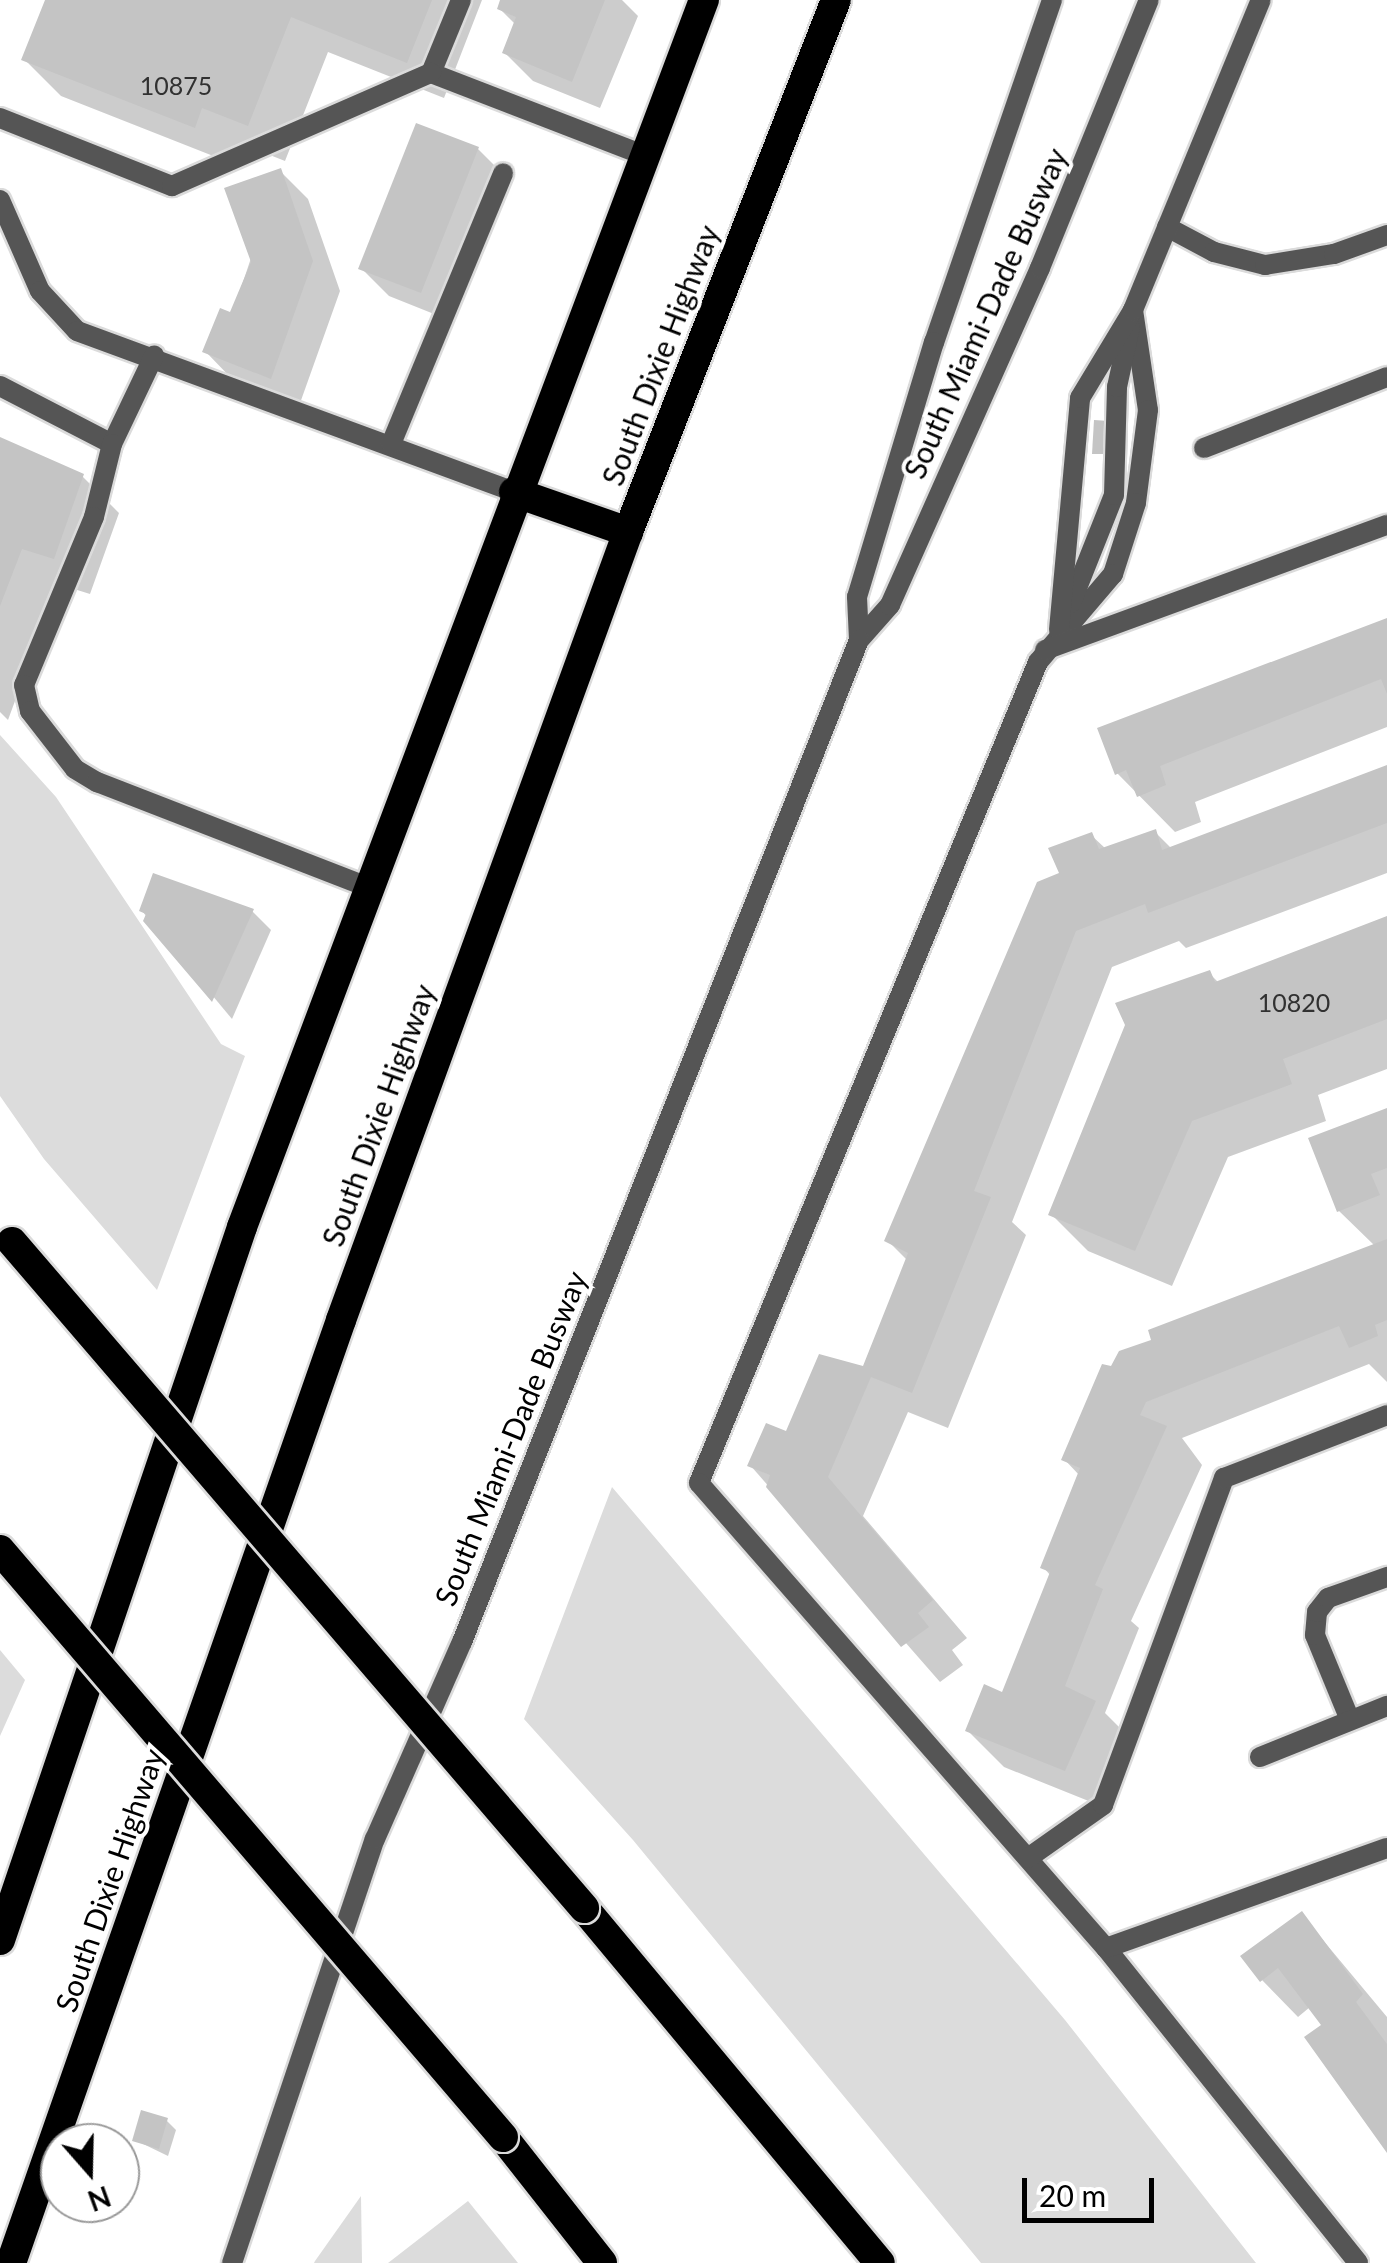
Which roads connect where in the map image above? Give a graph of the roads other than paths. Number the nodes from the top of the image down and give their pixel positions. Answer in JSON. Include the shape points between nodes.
{"nodes":[{"id":1,"x":461,"y":0,"type":"edge"},
{"id":2,"x":704,"y":0,"type":"edge"},
{"id":3,"x":836,"y":0,"type":"edge"},
{"id":4,"x":1052,"y":0,"type":"edge"},
{"id":5,"x":1149,"y":0,"type":"edge"},
{"id":6,"x":1260,"y":0,"type":"edge"},
{"id":7,"x":431,"y":73,"type":"junction"},
{"id":8,"x":0,"y":118,"type":"edge"},
{"id":9,"x":643,"y":155,"type":"junction"},
{"id":10,"x":503,"y":173,"type":"dead end"},
{"id":11,"x":0,"y":200,"type":"edge"},
{"id":12,"x":1167,"y":227,"type":"junction"},
{"id":13,"x":1387,"y":235,"type":"edge"},
{"id":14,"x":1133,"y":310,"type":"junction"},
{"id":15,"x":154,"y":356,"type":"junction"},
{"id":16,"x":1387,"y":378,"type":"edge"},
{"id":17,"x":0,"y":386,"type":"edge"},
{"id":18,"x":112,"y":444,"type":"junction"},
{"id":19,"x":391,"y":444,"type":"junction"},
{"id":20,"x":1204,"y":448,"type":"dead end"},
{"id":21,"x":514,"y":492,"type":"junction"},
{"id":22,"x":1387,"y":525,"type":"edge"},
{"id":23,"x":628,"y":532,"type":"junction"},
{"id":24,"x":1059,"y":630,"type":"junction"},
{"id":25,"x":859,"y":640,"type":"junction"},
{"id":26,"x":1045,"y":650,"type":"junction"},
{"id":27,"x":368,"y":887,"type":"junction"},
{"id":28,"x":6,"y":1235,"type":"edge"},
{"id":29,"x":1387,"y":1415,"type":"edge"},
{"id":30,"x":0,"y":1550,"type":"edge"},
{"id":31,"x":1387,"y":1576,"type":"edge"},
{"id":32,"x":1387,"y":1706,"type":"edge"},
{"id":33,"x":1350,"y":1720,"type":"junction"},
{"id":34,"x":1260,"y":1756,"type":"dead end"},
{"id":35,"x":1387,"y":1848,"type":"edge"},
{"id":36,"x":1028,"y":1858,"type":"junction"},
{"id":37,"x":2,"y":1930,"type":"edge"},
{"id":38,"x":1106,"y":1948,"type":"junction"},
{"id":39,"x":11,"y":2263,"type":"edge"},
{"id":40,"x":232,"y":2263,"type":"edge"},
{"id":41,"x":602,"y":2263,"type":"edge"},
{"id":42,"x":880,"y":2263,"type":"edge"},
{"id":43,"x":1358,"y":2263,"type":"edge"}],
"edges":[{"from":1,"to":7,"type":"street"},
{"from":2,"to":9,"type":"highway"},
{"from":3,"to":23,"type":"highway","name":"South Dixie Highway"},
{"from":4,"to":25,"type":"street","name":"South Miami-Dade Busway","via":[[939,326],[856,598]]},
{"from":5,"to":25,"type":"street","name":"South Miami-Dade Busway","via":[[1040,268],[890,605]]},
{"from":6,"to":12,"type":"street"},
{"from":7,"to":8,"type":"street","via":[[172,186]]},
{"from":7,"to":9,"type":"street"},
{"from":9,"to":21,"type":"highway"},
{"from":10,"to":19,"type":"street"},
{"from":11,"to":15,"type":"street","via":[[54,313],[77,331]]},
{"from":12,"to":13,"type":"street","via":[[1214,252],[1265,266],[1334,254]]},
{"from":12,"to":14,"type":"street"},
{"from":14,"to":24,"type":"street","via":[[1117,387],[1114,495]]},
{"from":14,"to":24,"type":"street","via":[[1080,398]]},
{"from":14,"to":24,"type":"street","via":[[1148,410],[1136,503],[1113,574]]},
{"from":15,"to":18,"type":"street"},
{"from":15,"to":19,"type":"street"},
{"from":16,"to":20,"type":"street"},
{"from":17,"to":18,"type":"street"},
{"from":18,"to":27,"type":"street","via":[[94,517],[24,686],[30,711],[74,769],[97,782]]},
{"from":19,"to":21,"type":"street"},
{"from":21,"to":23,"type":"highway"},
{"from":21,"to":27,"type":"highway"},
{"from":22,"to":26,"type":"street"},
{"from":23,"to":39,"type":"highway","name":"South Dixie Highway","via":[[341,1320]]},
{"from":24,"to":26,"type":"street"},
{"from":25,"to":40,"type":"street","name":"South Miami-Dade Busway","via":[[462,1642],[375,1839]]},
{"from":26,"to":36,"type":"street","via":[[698,1483]]},
{"from":27,"to":37,"type":"highway","via":[[242,1227]]},
{"from":28,"to":42,"type":"highway","bridge":true},
{"from":29,"to":36,"type":"street","via":[[1224,1478],[1102,1806]]},
{"from":30,"to":41,"type":"highway","bridge":true,"via":[[503,2137]]},
{"from":31,"to":33,"type":"street","via":[[1328,1598],[1317,1612],[1315,1635]]},
{"from":32,"to":33,"type":"street"},
{"from":33,"to":34,"type":"street"},
{"from":35,"to":38,"type":"street"},
{"from":36,"to":38,"type":"street"},
{"from":38,"to":43,"type":"street"}]}
